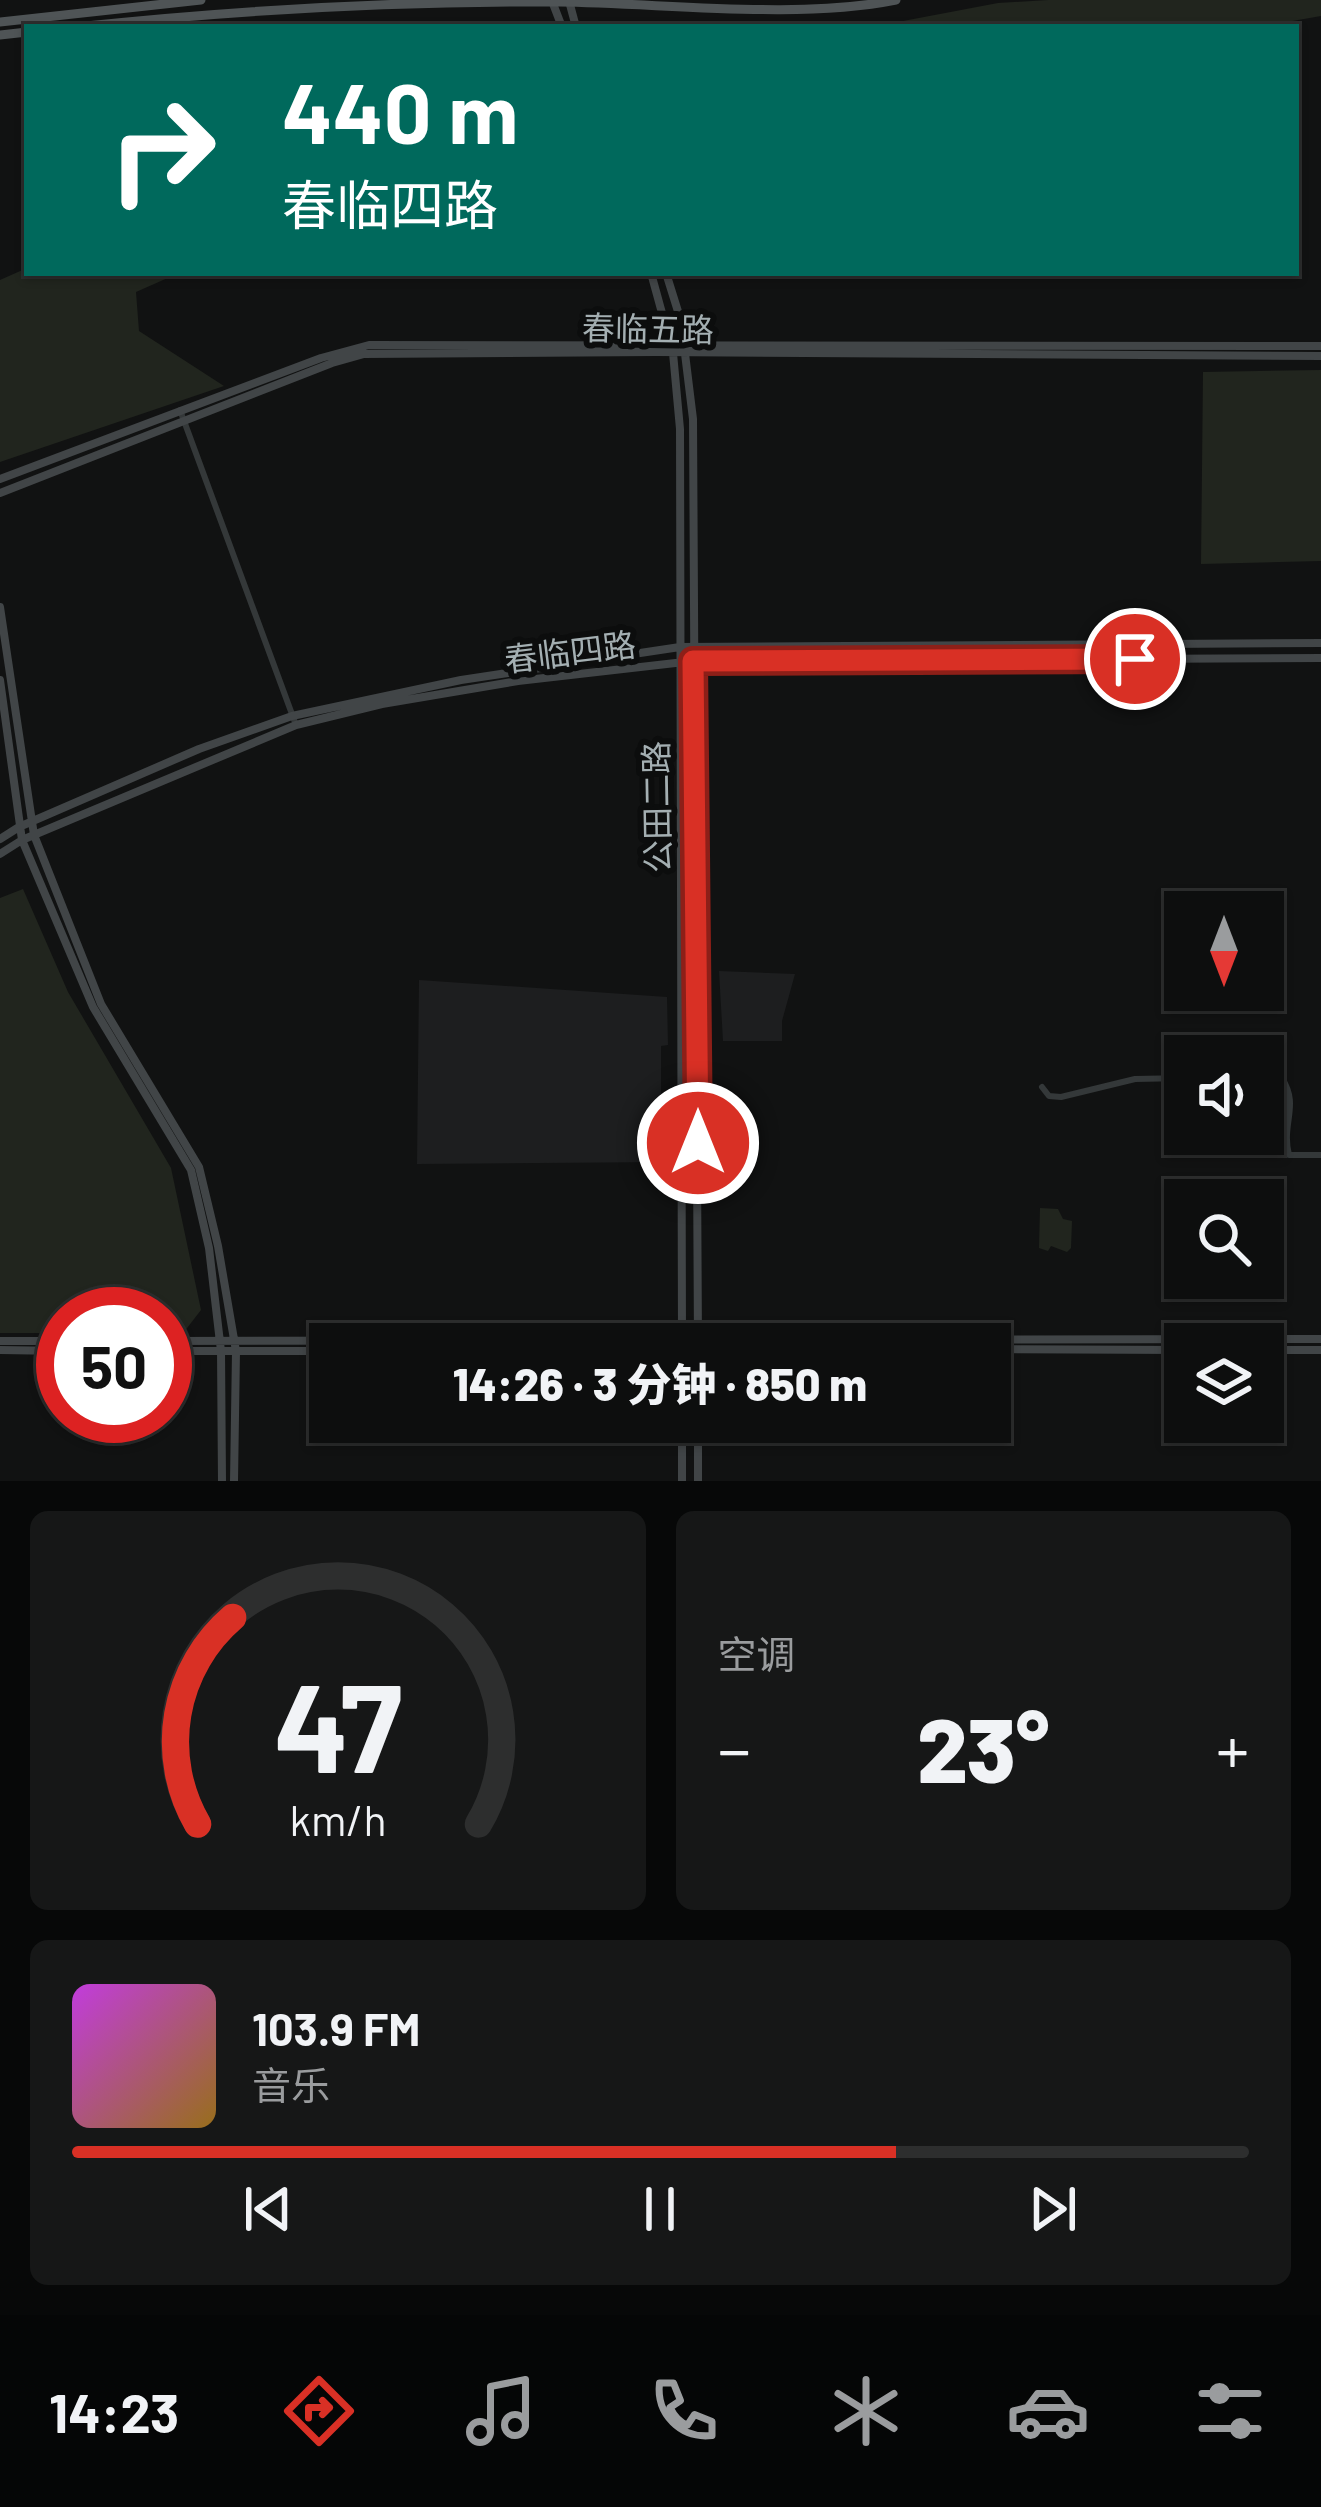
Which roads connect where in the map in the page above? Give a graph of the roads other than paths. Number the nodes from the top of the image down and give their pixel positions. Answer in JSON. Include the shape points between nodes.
{"nodes":[{"id":1,"x":201,"y":0,"type":"edge"},
{"id":2,"x":896,"y":0,"type":"edge"},
{"id":3,"x":552,"y":1,"type":"edge"},
{"id":4,"x":569,"y":1,"type":"edge"},
{"id":5,"x":0,"y":22,"type":"edge"},
{"id":6,"x":104,"y":24,"type":"edge"},
{"id":7,"x":652,"y":276,"type":"edge"},
{"id":8,"x":667,"y":276,"type":"edge"},
{"id":9,"x":1321,"y":346,"type":"edge"},
{"id":10,"x":672,"y":349,"type":"junction"},
{"id":11,"x":684,"y":349,"type":"junction"},
{"id":12,"x":1321,"y":356,"type":"edge"},
{"id":13,"x":182,"y":415,"type":"junction"},
{"id":14,"x":0,"y":479,"type":"edge"},
{"id":15,"x":0,"y":493,"type":"edge"},
{"id":16,"x":0,"y":607,"type":"edge"},
{"id":17,"x":1321,"y":643,"type":"edge"},
{"id":18,"x":694,"y":646,"type":"junction"},
{"id":19,"x":680,"y":647,"type":"junction"},
{"id":20,"x":1321,"y":658,"type":"edge"},
{"id":21,"x":693,"y":661,"type":"junction"},
{"id":22,"x":680,"y":662,"type":"junction"},
{"id":23,"x":0,"y":680,"type":"edge"},
{"id":24,"x":294,"y":720,"type":"junction"},
{"id":25,"x":32,"y":821,"type":"junction"},
{"id":26,"x":19,"y":827,"type":"junction"},
{"id":27,"x":34,"y":835,"type":"junction"},
{"id":28,"x":0,"y":839,"type":"edge"},
{"id":29,"x":22,"y":840,"type":"junction"},
{"id":30,"x":0,"y":854,"type":"edge"},
{"id":31,"x":1164,"y":1078,"type":"edge"},
{"id":32,"x":1284,"y":1081,"type":"edge"},
{"id":33,"x":1042,"y":1087,"type":"dead end"},
{"id":34,"x":1321,"y":1155,"type":"edge"},
{"id":35,"x":682,"y":1323,"type":"edge"},
{"id":36,"x":698,"y":1323,"type":"edge"},
{"id":37,"x":1321,"y":1339,"type":"edge"},
{"id":38,"x":1011,"y":1340,"type":"edge"},
{"id":39,"x":0,"y":1341,"type":"edge"},
{"id":40,"x":36,"y":1341,"type":"edge"},
{"id":41,"x":192,"y":1343,"type":"edge"},
{"id":42,"x":309,"y":1345,"type":"edge"},
{"id":43,"x":221,"y":1346,"type":"junction"},
{"id":44,"x":235,"y":1346,"type":"junction"},
{"id":45,"x":192,"y":1349,"type":"edge"},
{"id":46,"x":1011,"y":1349,"type":"edge"},
{"id":47,"x":309,"y":1350,"type":"edge"},
{"id":48,"x":1164,"y":1350,"type":"edge"},
{"id":49,"x":1284,"y":1350,"type":"edge"},
{"id":50,"x":1321,"y":1350,"type":"edge"},
{"id":51,"x":0,"y":1351,"type":"edge"},
{"id":52,"x":36,"y":1351,"type":"edge"},
{"id":53,"x":682,"y":1443,"type":"edge"},
{"id":54,"x":698,"y":1443,"type":"edge"},
{"id":55,"x":222,"y":1481,"type":"edge"},
{"id":56,"x":234,"y":1481,"type":"edge"},
{"id":57,"x":682,"y":1481,"type":"edge"},
{"id":58,"x":698,"y":1481,"type":"edge"}],
"edges":[{"from":1,"to":5,"type":"main road"},
{"from":2,"to":4,"type":"main road","via":[[754,8]]},
{"from":3,"to":4,"type":"main road"},
{"from":3,"to":6,"type":"main road","via":[[247,9]]},
{"from":7,"to":10,"type":"street","name":"公田二路"},
{"from":8,"to":11,"type":"street","name":"公田二路"},
{"from":9,"to":11,"type":"street","name":"春临五路"},
{"from":10,"to":11,"type":"street","name":"春临五路"},
{"from":10,"to":13,"type":"street","name":"春临五路","via":[[369,345]]},
{"from":10,"to":19,"type":"street","name":"公田二路"},
{"from":11,"to":12,"type":"street","name":"春临五路"},
{"from":11,"to":18,"type":"street","name":"公田二路","via":[[693,419]]},
{"from":13,"to":14,"type":"street","name":"春临五路"},
{"from":13,"to":15,"type":"street","name":"春临五路"},
{"from":13,"to":24,"type":"street"},
{"from":16,"to":25,"type":"street"},
{"from":17,"to":18,"type":"street","name":"春临四路"},
{"from":18,"to":19,"type":"street","name":"春临四路"},
{"from":18,"to":21,"type":"street","name":"公田二路"},
{"from":19,"to":22,"type":"street","name":"公田二路"},
{"from":19,"to":24,"type":"street","name":"春临四路","via":[[460,680]]},
{"from":20,"to":21,"type":"street","name":"春临四路"},
{"from":21,"to":22,"type":"street","name":"春临四路"},
{"from":21,"to":36,"type":"street","name":"公田二路"},
{"from":22,"to":24,"type":"street","name":"春临四路"},
{"from":22,"to":35,"type":"street","name":"公田二路"},
{"from":23,"to":26,"type":"street"},
{"from":24,"to":25,"type":"street","name":"春临四路","via":[[199,749]]},
{"from":24,"to":27,"type":"street","name":"春临四路"},
{"from":25,"to":26,"type":"street","name":"春临四路"},
{"from":25,"to":27,"type":"street"},
{"from":26,"to":28,"type":"street","name":"春临四路"},
{"from":26,"to":29,"type":"street"},
{"from":27,"to":29,"type":"street","name":"春临四路"},
{"from":27,"to":44,"type":"street","via":[[101,1004],[199,1167]]},
{"from":29,"to":30,"type":"street","name":"春临四路"},
{"from":29,"to":43,"type":"street","via":[[93,1007],[191,1171]]},
{"from":31,"to":33,"type":"street","via":[[1061,1097]]},
{"from":32,"to":34,"type":"street","via":[[1289,1155]]},
{"from":37,"to":38,"type":"street"},
{"from":39,"to":40,"type":"street"},
{"from":41,"to":43,"type":"street"},
{"from":42,"to":44,"type":"street"},
{"from":43,"to":44,"type":"street"},
{"from":43,"to":45,"type":"street"},
{"from":43,"to":55,"type":"street"},
{"from":44,"to":47,"type":"street"},
{"from":44,"to":56,"type":"street"},
{"from":46,"to":48,"type":"street"},
{"from":49,"to":50,"type":"street"},
{"from":51,"to":52,"type":"street"},
{"from":53,"to":57,"type":"street"},
{"from":54,"to":58,"type":"street"}]}
